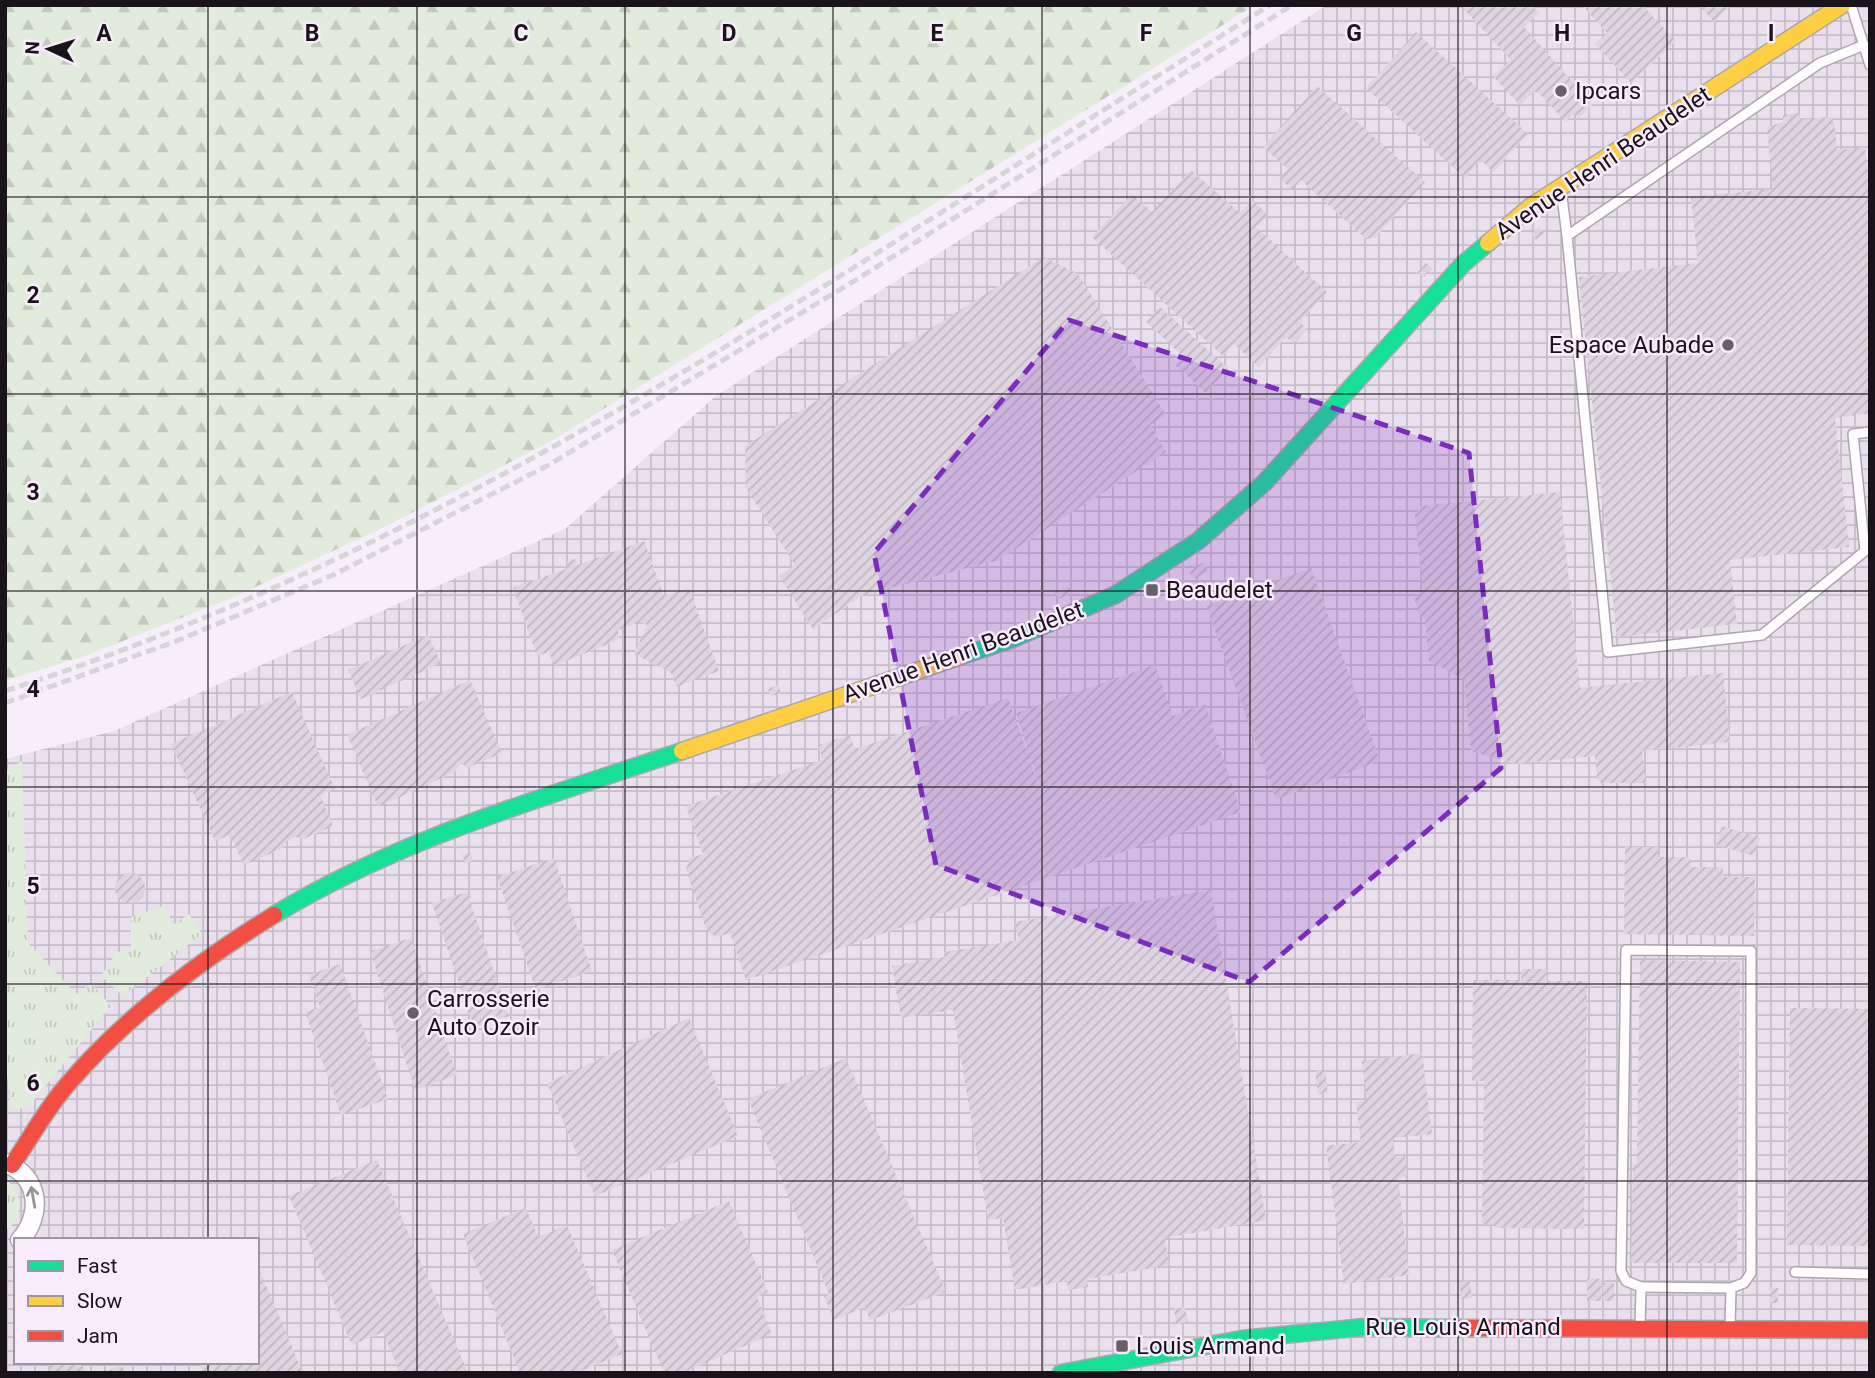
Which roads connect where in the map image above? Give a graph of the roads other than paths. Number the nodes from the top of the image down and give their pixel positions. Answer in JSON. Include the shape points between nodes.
{"nodes":[{"id":1,"x":1842,"y":5,"type":"edge"},
{"id":2,"x":1851,"y":5,"type":"edge"},
{"id":3,"x":1864,"y":45,"type":"junction"},
{"id":4,"x":1870,"y":65,"type":"edge"},
{"id":5,"x":1561,"y":187,"type":"junction"},
{"id":6,"x":1567,"y":236,"type":"junction"},
{"id":7,"x":1870,"y":432,"type":"edge"},
{"id":8,"x":8,"y":1164,"type":"edge"},
{"id":9,"x":21,"y":1238,"type":"edge"},
{"id":10,"x":1795,"y":1272,"type":"dead end"},
{"id":11,"x":1870,"y":1274,"type":"edge"},
{"id":12,"x":1641,"y":1287,"type":"junction"},
{"id":13,"x":1731,"y":1288,"type":"junction"},
{"id":14,"x":1640,"y":1327,"type":"junction"},
{"id":15,"x":1730,"y":1328,"type":"junction"},
{"id":16,"x":1870,"y":1330,"type":"edge"},
{"id":17,"x":1060,"y":1373,"type":"edge"}],
"edges":[{"from":1,"to":5,"type":"street","name":"Avenue Henri Beaudelet"},
{"from":2,"to":3,"type":"lane"},
{"from":3,"to":4,"type":"lane"},
{"from":3,"to":6,"type":"lane","via":[[1820,62]]},
{"from":5,"to":6,"type":"lane"},
{"from":5,"to":8,"type":"street","name":"Avenue Henri Beaudelet","via":[[1463,264],[1264,483],[1198,541],[1160,567],[1115,595],[1010,640],[421,840],[323,885],[222,947],[133,1018],[66,1086]]},
{"from":6,"to":7,"type":"lane","via":[[1608,652],[1762,635],[1865,551],[1853,434]]},
{"from":9,"to":8,"type":"street","one_way":true,"via":[[29,1230],[36,1201],[24,1174]]},
{"from":10,"to":11,"type":"lane"},
{"from":12,"to":13,"type":"lane"},
{"from":12,"to":13,"type":"lane","via":[[1626,1281],[1621,1271],[1626,950],[1751,951],[1751,1273],[1744,1283]]},
{"from":12,"to":14,"type":"lane"},
{"from":13,"to":15,"type":"lane"},
{"from":14,"to":15,"type":"street","name":"Rue Louis Armand"},
{"from":14,"to":17,"type":"street","name":"Rue Louis Armand","via":[[1365,1327],[1242,1339]]},
{"from":15,"to":16,"type":"street","name":"Rue Louis Armand"}]}
